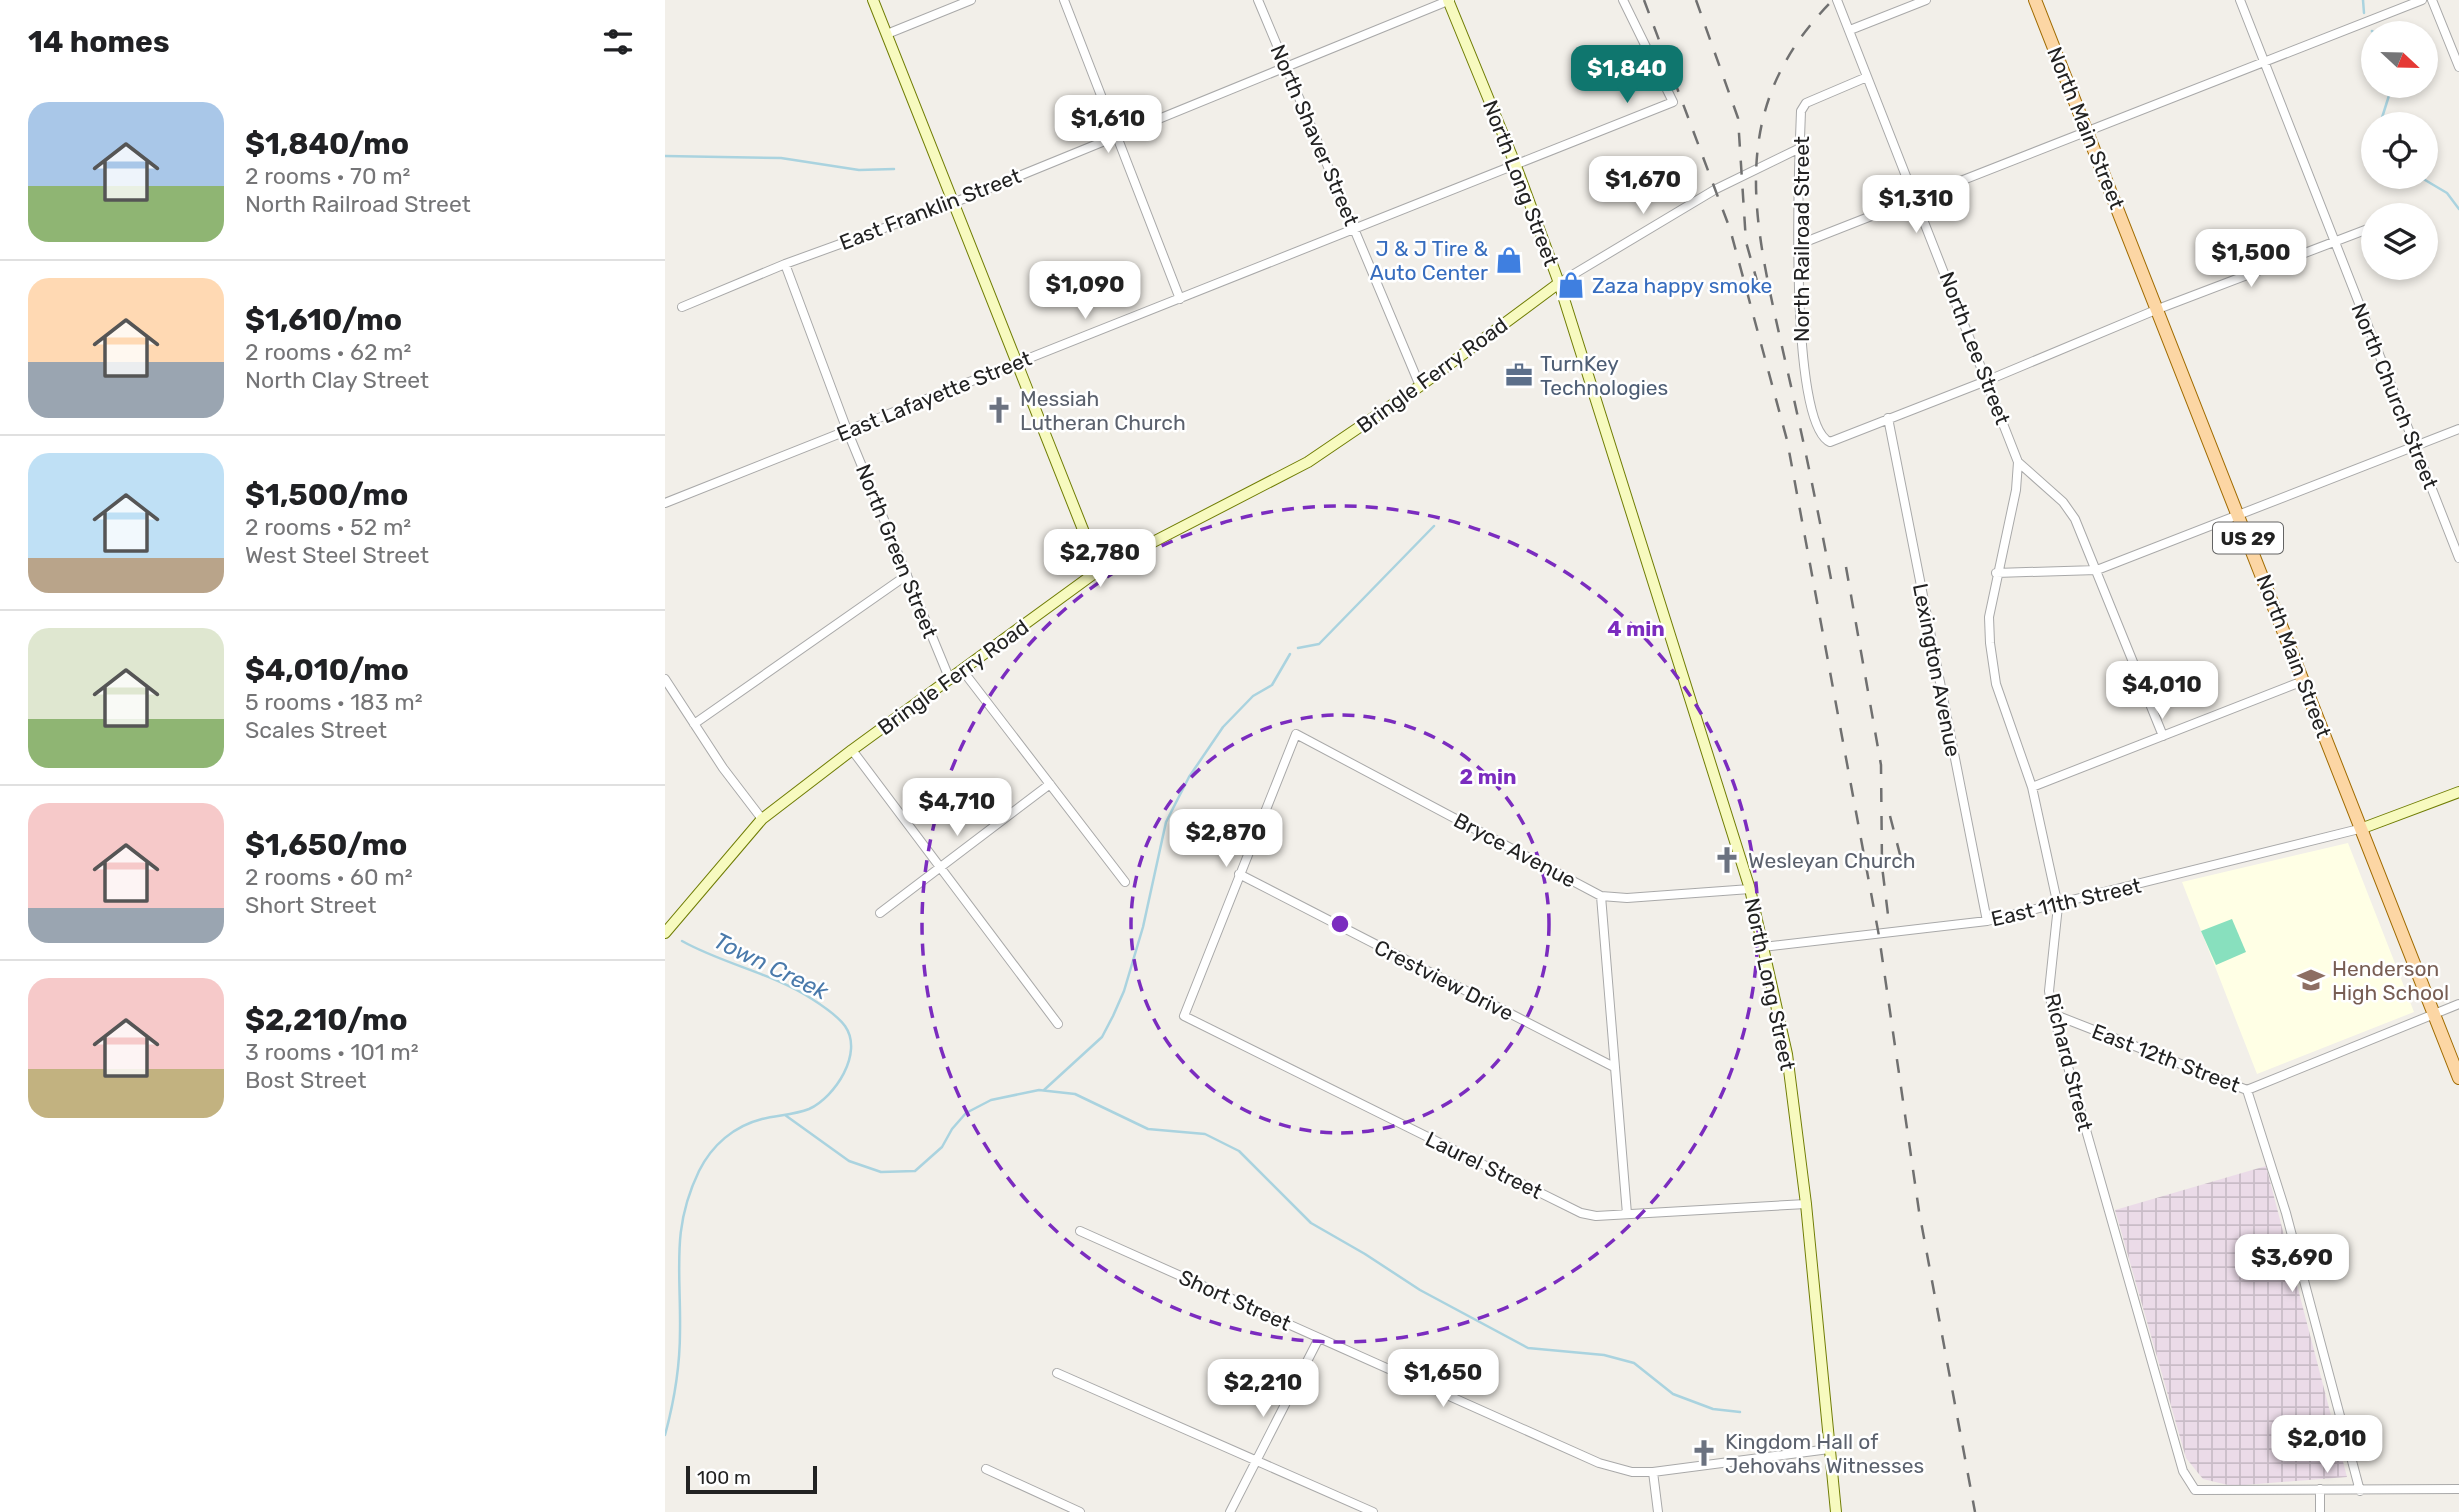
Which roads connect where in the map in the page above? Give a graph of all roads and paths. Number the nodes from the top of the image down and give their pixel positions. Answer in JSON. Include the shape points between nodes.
{"nodes":[{"id":1,"x":873,"y":0,"type":"edge"},
{"id":2,"x":971,"y":0,"type":"edge"},
{"id":3,"x":1063,"y":0,"type":"edge"},
{"id":4,"x":1258,"y":0,"type":"edge"},
{"id":5,"x":1449,"y":0,"type":"edge"},
{"id":6,"x":1622,"y":0,"type":"edge"},
{"id":7,"x":1837,"y":0,"type":"edge"},
{"id":8,"x":1926,"y":0,"type":"edge"},
{"id":9,"x":2035,"y":0,"type":"edge"},
{"id":10,"x":2239,"y":0,"type":"edge"},
{"id":11,"x":2422,"y":0,"type":"edge"},
{"id":12,"x":2432,"y":0,"type":"edge"},
{"id":13,"x":1850,"y":30,"type":"junction"},
{"id":14,"x":887,"y":34,"type":"junction"},
{"id":15,"x":2265,"y":61,"type":"junction"},
{"id":16,"x":1286,"y":67,"type":"junction"},
{"id":17,"x":2459,"y":67,"type":"edge"},
{"id":18,"x":1867,"y":77,"type":"junction"},
{"id":19,"x":2087,"y":132,"type":"junction"},
{"id":20,"x":1116,"y":135,"type":"junction"},
{"id":21,"x":1800,"y":148,"type":"junction"},
{"id":22,"x":1516,"y":166,"type":"junction"},
{"id":23,"x":1917,"y":198,"type":"junction"},
{"id":24,"x":953,"y":203,"type":"junction"},
{"id":25,"x":1355,"y":230,"type":"junction"},
{"id":26,"x":2361,"y":232,"type":"edge"},
{"id":27,"x":2333,"y":243,"type":"junction"},
{"id":28,"x":1800,"y":244,"type":"junction"},
{"id":29,"x":785,"y":264,"type":"junction"},
{"id":30,"x":1559,"y":283,"type":"junction"},
{"id":31,"x":1180,"y":299,"type":"junction"},
{"id":32,"x":682,"y":307,"type":"dead end"},
{"id":33,"x":2158,"y":309,"type":"junction"},
{"id":34,"x":1018,"y":363,"type":"junction"},
{"id":35,"x":1986,"y":381,"type":"junction"},
{"id":36,"x":1420,"y":386,"type":"junction"},
{"id":37,"x":1888,"y":418,"type":"junction"},
{"id":38,"x":2459,"y":429,"type":"edge"},
{"id":39,"x":847,"y":430,"type":"junction"},
{"id":40,"x":2416,"y":446,"type":"junction"},
{"id":41,"x":2018,"y":462,"type":"junction"},
{"id":42,"x":665,"y":503,"type":"edge"},
{"id":43,"x":2239,"y":515,"type":"junction"},
{"id":44,"x":2459,"y":558,"type":"edge"},
{"id":45,"x":1100,"y":570,"type":"junction"},
{"id":46,"x":2097,"y":570,"type":"junction"},
{"id":47,"x":1996,"y":573,"type":"junction"},
{"id":48,"x":907,"y":575,"type":"junction"},
{"id":49,"x":963,"y":671,"type":"junction"},
{"id":50,"x":665,"y":679,"type":"edge"},
{"id":51,"x":950,"y":680,"type":"junction"},
{"id":52,"x":2303,"y":681,"type":"junction"},
{"id":53,"x":694,"y":724,"type":"junction"},
{"id":54,"x":2163,"y":736,"type":"junction"},
{"id":55,"x":852,"y":750,"type":"junction"},
{"id":56,"x":1050,"y":785,"type":"junction"},
{"id":57,"x":2032,"y":787,"type":"junction"},
{"id":58,"x":2459,"y":792,"type":"edge"},
{"id":59,"x":762,"y":819,"type":"junction"},
{"id":60,"x":2363,"y":828,"type":"junction"},
{"id":61,"x":941,"y":868,"type":"junction"},
{"id":62,"x":1239,"y":874,"type":"junction"},
{"id":63,"x":1125,"y":882,"type":"dead end"},
{"id":64,"x":1750,"y":889,"type":"junction"},
{"id":65,"x":1601,"y":896,"type":"junction"},
{"id":66,"x":2058,"y":906,"type":"junction"},
{"id":67,"x":880,"y":913,"type":"dead end"},
{"id":68,"x":1987,"y":921,"type":"junction"},
{"id":69,"x":665,"y":933,"type":"edge"},
{"id":70,"x":1763,"y":947,"type":"junction"},
{"id":71,"x":2459,"y":1004,"type":"edge"},
{"id":72,"x":2053,"y":1014,"type":"junction"},
{"id":73,"x":2433,"y":1014,"type":"junction"},
{"id":74,"x":1058,"y":1024,"type":"dead end"},
{"id":75,"x":1612,"y":1066,"type":"junction"},
{"id":76,"x":2459,"y":1078,"type":"edge"},
{"id":77,"x":2247,"y":1090,"type":"junction"},
{"id":78,"x":1806,"y":1204,"type":"junction"},
{"id":79,"x":1627,"y":1214,"type":"junction"},
{"id":80,"x":1080,"y":1231,"type":"dead end"},
{"id":81,"x":1319,"y":1338,"type":"junction"},
{"id":82,"x":1057,"y":1373,"type":"dead end"},
{"id":83,"x":1829,"y":1449,"type":"junction"},
{"id":84,"x":1257,"y":1462,"type":"junction"},
{"id":85,"x":986,"y":1469,"type":"dead end"},
{"id":86,"x":1653,"y":1472,"type":"junction"},
{"id":87,"x":2320,"y":1489,"type":"junction"},
{"id":88,"x":2459,"y":1489,"type":"edge"},
{"id":89,"x":2360,"y":1491,"type":"junction"},
{"id":90,"x":1080,"y":1512,"type":"edge"},
{"id":91,"x":1230,"y":1512,"type":"edge"},
{"id":92,"x":1373,"y":1512,"type":"edge"},
{"id":93,"x":1658,"y":1512,"type":"edge"},
{"id":94,"x":1836,"y":1512,"type":"edge"},
{"id":95,"x":2320,"y":1512,"type":"edge"}],
"edges":[{"from":1,"to":14,"type":"street"},
{"from":2,"to":14,"type":"street"},
{"from":3,"to":20,"type":"street"},
{"from":4,"to":16,"type":"street","name":"North Shaver Street"},
{"from":5,"to":16,"type":"street","name":"East Franklin Street"},
{"from":5,"to":22,"type":"street","name":"North Long Street"},
{"from":6,"to":22,"type":"street","via":[[1673,102]]},
{"from":7,"to":13,"type":"street","name":"North Lee Street"},
{"from":8,"to":13,"type":"street"},
{"from":9,"to":19,"type":"main road","name":"North Main Street","number":"US 29"},
{"from":10,"to":15,"type":"street","name":"North Church Street"},
{"from":11,"to":15,"type":"street"},
{"from":12,"to":17,"type":"street"},
{"from":13,"to":18,"type":"street","name":"North Lee Street"},
{"from":14,"to":24,"type":"street"},
{"from":15,"to":19,"type":"street"},
{"from":15,"to":27,"type":"street","name":"North Church Street"},
{"from":16,"to":20,"type":"street","name":"East Franklin Street"},
{"from":16,"to":25,"type":"street","name":"North Shaver Street"},
{"from":18,"to":21,"type":"street","name":"North Railroad Street","via":[[1806,103],[1801,111]]},
{"from":18,"to":23,"type":"street","name":"North Lee Street"},
{"from":19,"to":23,"type":"street"},
{"from":19,"to":33,"type":"main road","name":"North Main Street","number":"US 29"},
{"from":20,"to":24,"type":"street","name":"East Franklin Street"},
{"from":20,"to":31,"type":"street"},
{"from":21,"to":28,"type":"street","name":"North Railroad Street"},
{"from":21,"to":30,"type":"street","via":[[1742,176]]},
{"from":22,"to":25,"type":"street","name":"East Lafayette Street"},
{"from":22,"to":30,"type":"street","name":"North Long Street"},
{"from":23,"to":28,"type":"street"},
{"from":23,"to":35,"type":"street","name":"North Lee Street"},
{"from":24,"to":29,"type":"street","name":"East Franklin Street"},
{"from":24,"to":34,"type":"street"},
{"from":25,"to":31,"type":"street","name":"East Lafayette Street"},
{"from":25,"to":36,"type":"street","name":"North Shaver Street"},
{"from":26,"to":27,"type":"street"},
{"from":27,"to":33,"type":"street"},
{"from":27,"to":40,"type":"street","name":"North Church Street"},
{"from":28,"to":37,"type":"street","name":"North Railroad Street","via":[[1805,385],[1818,434],[1836,440]]},
{"from":29,"to":32,"type":"street","name":"East Franklin Street"},
{"from":29,"to":39,"type":"street","name":"North Green Street"},
{"from":30,"to":36,"type":"street","name":"Bringle Ferry Road"},
{"from":30,"to":64,"type":"street","name":"North Long Street"},
{"from":31,"to":34,"type":"street","name":"East Lafayette Street"},
{"from":33,"to":35,"type":"street"},
{"from":33,"to":43,"type":"main road","name":"North Main Street","number":"US 29"},
{"from":34,"to":39,"type":"street","name":"East Lafayette Street"},
{"from":34,"to":45,"type":"street"},
{"from":35,"to":37,"type":"street"},
{"from":35,"to":41,"type":"street","name":"North Lee Street"},
{"from":36,"to":45,"type":"street","name":"Bringle Ferry Road","via":[[1308,462]]},
{"from":37,"to":68,"type":"street","name":"Lexington Avenue"},
{"from":38,"to":40,"type":"street"},
{"from":39,"to":42,"type":"street","name":"East Lafayette Street"},
{"from":39,"to":48,"type":"street","name":"North Green Street"},
{"from":40,"to":43,"type":"street"},
{"from":40,"to":44,"type":"street","name":"North Church Street"},
{"from":41,"to":46,"type":"street","via":[[2063,502]]},
{"from":41,"to":47,"type":"street","name":"Richard Street"},
{"from":43,"to":46,"type":"street"},
{"from":43,"to":52,"type":"main road","name":"North Main Street","number":"US 29"},
{"from":45,"to":49,"type":"street","name":"Bringle Ferry Road"},
{"from":46,"to":47,"type":"street"},
{"from":46,"to":54,"type":"street"},
{"from":47,"to":57,"type":"street","name":"Richard Street","via":[[1989,617],[1993,669]]},
{"from":48,"to":51,"type":"street","name":"North Green Street"},
{"from":48,"to":53,"type":"street"},
{"from":49,"to":51,"type":"street","name":"Bringle Ferry Road"},
{"from":49,"to":56,"type":"street"},
{"from":50,"to":53,"type":"street"},
{"from":51,"to":55,"type":"street","name":"Bringle Ferry Road"},
{"from":52,"to":54,"type":"street"},
{"from":52,"to":60,"type":"main road","name":"North Main Street","number":"US 29"},
{"from":53,"to":59,"type":"street"},
{"from":54,"to":57,"type":"street"},
{"from":55,"to":59,"type":"street","name":"Bringle Ferry Road"},
{"from":55,"to":61,"type":"street"},
{"from":56,"to":61,"type":"street"},
{"from":56,"to":63,"type":"street"},
{"from":57,"to":66,"type":"street","name":"Richard Street"},
{"from":58,"to":60,"type":"street"},
{"from":59,"to":69,"type":"street","name":"Bringle Ferry Road"},
{"from":60,"to":66,"type":"street","name":"East 11th Street"},
{"from":60,"to":73,"type":"main road","name":"North Main Street","number":"US 29"},
{"from":61,"to":67,"type":"street"},
{"from":61,"to":74,"type":"street"},
{"from":62,"to":65,"type":"street","name":"Bryce Avenue","via":[[1296,734]]},
{"from":62,"to":75,"type":"street","name":"Crestview Drive"},
{"from":62,"to":79,"type":"street","name":"Laurel Street","via":[[1184,1016],[1581,1213]]},
{"from":64,"to":65,"type":"street","name":"Bryce Avenue"},
{"from":64,"to":70,"type":"street","name":"North Long Street"},
{"from":65,"to":75,"type":"street"},
{"from":66,"to":68,"type":"street","name":"East 11th Street"},
{"from":66,"to":72,"type":"street","name":"Richard Street","via":[[2049,991]]},
{"from":68,"to":70,"type":"street","name":"East 11th Street"},
{"from":70,"to":78,"type":"street","name":"North Long Street","via":[[1787,1054]]},
{"from":71,"to":73,"type":"street","name":"East 12th Street"},
{"from":72,"to":77,"type":"street","name":"East 12th Street"},
{"from":72,"to":87,"type":"street","name":"Richard Street","via":[[2183,1471],[2195,1490]]},
{"from":73,"to":76,"type":"main road","name":"North Main Street","number":"US 29"},
{"from":73,"to":77,"type":"street","name":"East 12th Street"},
{"from":75,"to":79,"type":"street"},
{"from":77,"to":89,"type":"street","via":[[2286,1213]]},
{"from":78,"to":79,"type":"street","name":"Laurel Street"},
{"from":78,"to":83,"type":"street","name":"North Long Street"},
{"from":80,"to":81,"type":"street","name":"Short Street"},
{"from":81,"to":84,"type":"street"},
{"from":81,"to":86,"type":"street","name":"Short Street","via":[[1599,1463]]},
{"from":82,"to":84,"type":"street"},
{"from":83,"to":86,"type":"street","name":"Short Street"},
{"from":83,"to":94,"type":"street","name":"North Long Street"},
{"from":84,"to":91,"type":"street"},
{"from":84,"to":92,"type":"street"},
{"from":85,"to":90,"type":"street"},
{"from":86,"to":93,"type":"street"},
{"from":87,"to":89,"type":"street"},
{"from":87,"to":95,"type":"street"},
{"from":88,"to":89,"type":"street"}]}
